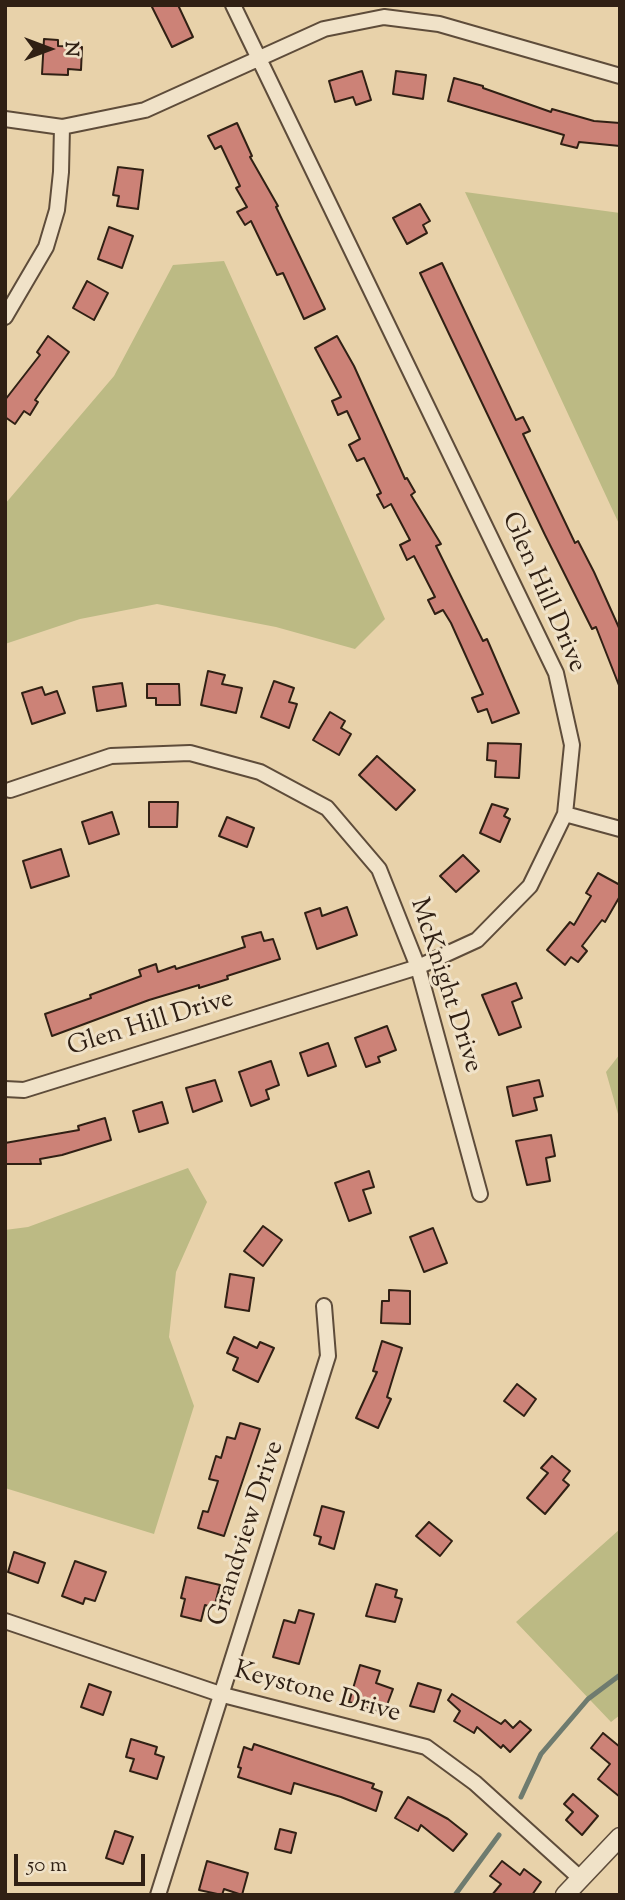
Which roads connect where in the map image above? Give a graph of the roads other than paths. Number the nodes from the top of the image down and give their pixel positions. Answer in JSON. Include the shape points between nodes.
{"nodes":[{"id":1,"x":233,"y":5,"type":"edge"},
{"id":2,"x":258,"y":57,"type":"junction"},
{"id":3,"x":620,"y":76,"type":"edge"},
{"id":4,"x":5,"y":119,"type":"edge"},
{"id":5,"x":62,"y":127,"type":"junction"},
{"id":6,"x":5,"y":317,"type":"edge"},
{"id":7,"x":10,"y":789,"type":"dead end"},
{"id":8,"x":565,"y":814,"type":"junction"},
{"id":9,"x":620,"y":829,"type":"edge"},
{"id":10,"x":418,"y":967,"type":"junction"},
{"id":11,"x":5,"y":1089,"type":"edge"},
{"id":12,"x":480,"y":1194,"type":"dead end"},
{"id":13,"x":324,"y":1306,"type":"dead end"},
{"id":14,"x":5,"y":1621,"type":"edge"},
{"id":15,"x":223,"y":1695,"type":"junction"},
{"id":16,"x":620,"y":1837,"type":"edge"},
{"id":17,"x":579,"y":1878,"type":"junction"},
{"id":18,"x":158,"y":1895,"type":"edge"},
{"id":19,"x":565,"y":1895,"type":"edge"}],
"edges":[{"from":1,"to":2,"type":"street","name":"Glen Hill Drive"},
{"from":2,"to":3,"type":"street","via":[[324,29],[384,17],[439,24]]},
{"from":2,"to":5,"type":"street","via":[[145,110]]},
{"from":2,"to":8,"type":"street","name":"Glen Hill Drive","via":[[556,673],[572,745]]},
{"from":4,"to":5,"type":"street"},
{"from":5,"to":6,"type":"street","via":[[57,210],[46,247]]},
{"from":7,"to":10,"type":"street","name":"McKnight Drive","via":[[111,756],[190,753],[260,772],[327,808],[379,869]]},
{"from":8,"to":9,"type":"street"},
{"from":8,"to":10,"type":"street","name":"Glen Hill Drive","via":[[530,886],[477,940]]},
{"from":10,"to":11,"type":"street","name":"Glen Hill Drive","via":[[24,1090]]},
{"from":10,"to":12,"type":"street","name":"McKnight Drive"},
{"from":13,"to":15,"type":"street","name":"Grandview Drive","via":[[328,1356]]},
{"from":14,"to":15,"type":"street","name":"Keystone Drive"},
{"from":15,"to":17,"type":"street","name":"Keystone Drive","via":[[426,1747],[475,1783]]},
{"from":15,"to":18,"type":"street","name":"Grandview Drive"},
{"from":16,"to":17,"type":"street"},
{"from":17,"to":19,"type":"street"}]}
